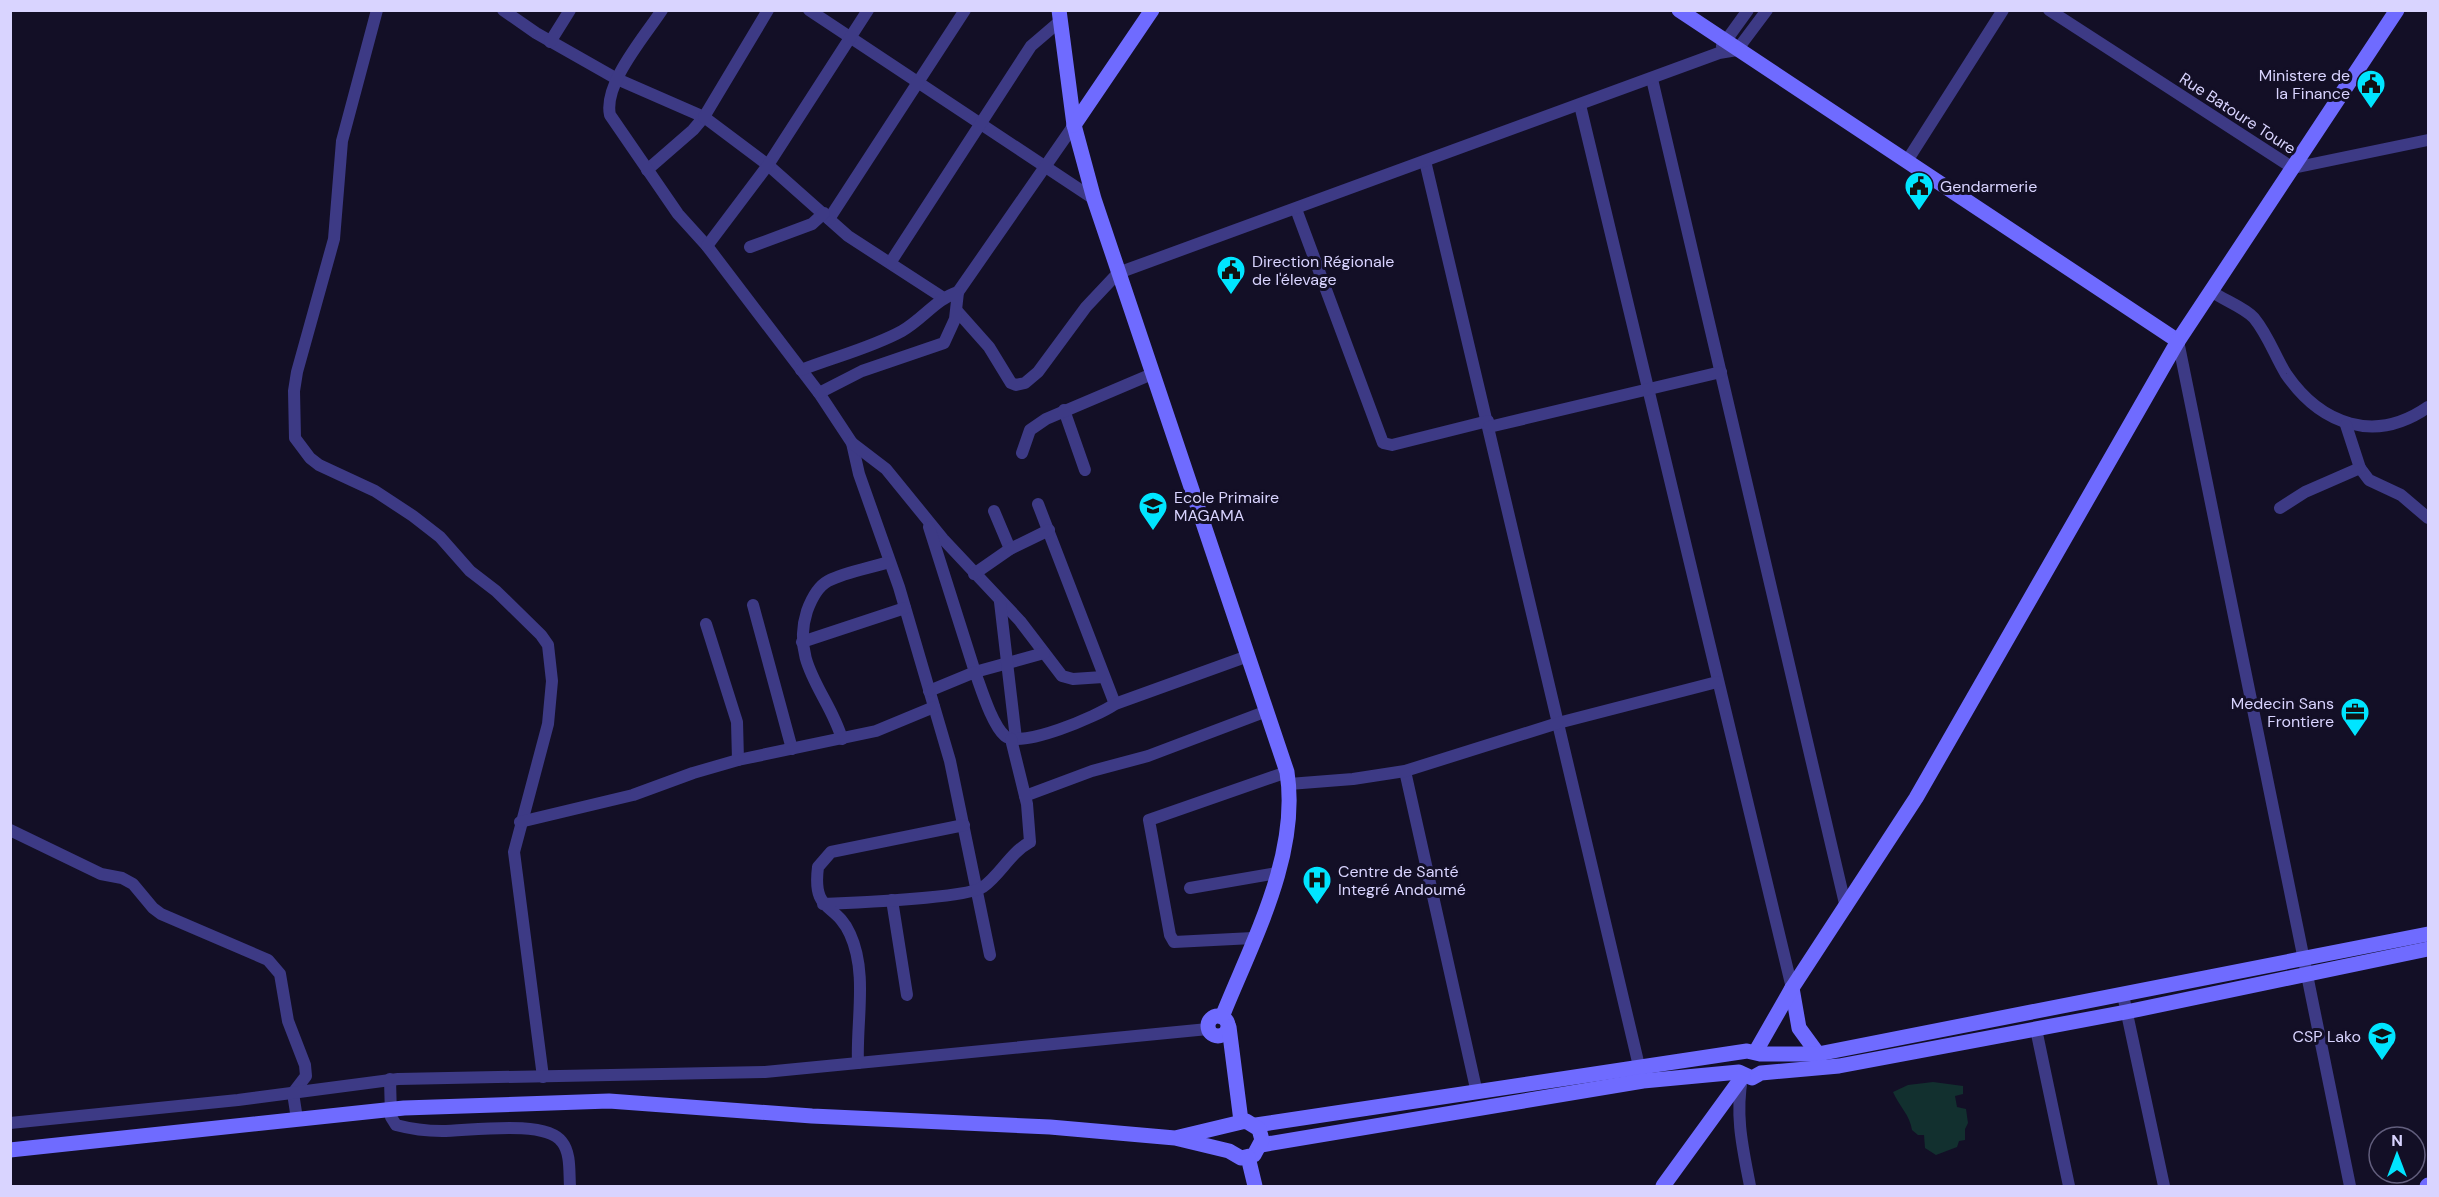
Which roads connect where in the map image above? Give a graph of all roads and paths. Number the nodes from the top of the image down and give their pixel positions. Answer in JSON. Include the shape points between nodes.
{"nodes":[{"id":1,"x":377,"y":10,"type":"edge"},
{"id":2,"x":503,"y":10,"type":"edge"},
{"id":3,"x":570,"y":10,"type":"edge"},
{"id":4,"x":662,"y":10,"type":"edge"},
{"id":5,"x":768,"y":10,"type":"edge"},
{"id":6,"x":808,"y":10,"type":"edge"},
{"id":7,"x":868,"y":10,"type":"edge"},
{"id":8,"x":965,"y":10,"type":"edge"},
{"id":9,"x":1152,"y":10,"type":"edge"},
{"id":10,"x":1679,"y":10,"type":"edge"},
{"id":11,"x":1748,"y":10,"type":"edge"},
{"id":12,"x":1767,"y":10,"type":"edge"},
{"id":13,"x":2003,"y":10,"type":"edge"},
{"id":14,"x":2049,"y":10,"type":"edge"},
{"id":15,"x":2397,"y":10,"type":"edge"},
{"id":16,"x":1059,"y":16,"type":"edge"},
{"id":17,"x":850,"y":39,"type":"junction"},
{"id":18,"x":550,"y":42,"type":"junction"},
{"id":19,"x":1727,"y":48,"type":"junction"},
{"id":20,"x":617,"y":79,"type":"junction"},
{"id":21,"x":1652,"y":79,"type":"junction"},
{"id":22,"x":918,"y":83,"type":"junction"},
{"id":23,"x":1580,"y":105,"type":"junction"},
{"id":24,"x":704,"y":117,"type":"junction"},
{"id":25,"x":978,"y":124,"type":"junction"},
{"id":26,"x":1074,"y":124,"type":"junction"},
{"id":27,"x":2428,"y":140,"type":"edge"},
{"id":28,"x":1425,"y":161,"type":"junction"},
{"id":29,"x":1907,"y":161,"type":"junction"},
{"id":30,"x":768,"y":165,"type":"junction"},
{"id":31,"x":1045,"y":167,"type":"junction"},
{"id":32,"x":2293,"y":168,"type":"junction"},
{"id":33,"x":647,"y":170,"type":"junction"},
{"id":34,"x":1094,"y":199,"type":"junction"},
{"id":35,"x":1296,"y":209,"type":"junction"},
{"id":36,"x":826,"y":216,"type":"junction"},
{"id":37,"x":707,"y":246,"type":"junction"},
{"id":38,"x":750,"y":247,"type":"dead end"},
{"id":39,"x":892,"y":264,"type":"junction"},
{"id":40,"x":1118,"y":273,"type":"junction"},
{"id":41,"x":958,"y":291,"type":"junction"},
{"id":42,"x":2211,"y":291,"type":"junction"},
{"id":43,"x":942,"y":297,"type":"junction"},
{"id":44,"x":957,"y":311,"type":"junction"},
{"id":45,"x":2178,"y":341,"type":"junction"},
{"id":46,"x":801,"y":370,"type":"junction"},
{"id":47,"x":1721,"y":372,"type":"junction"},
{"id":48,"x":1152,"y":374,"type":"junction"},
{"id":49,"x":1649,"y":389,"type":"junction"},
{"id":50,"x":819,"y":393,"type":"junction"},
{"id":51,"x":2428,"y":407,"type":"edge"},
{"id":52,"x":1064,"y":410,"type":"junction"},
{"id":53,"x":1488,"y":424,"type":"junction"},
{"id":54,"x":2346,"y":425,"type":"junction"},
{"id":55,"x":852,"y":443,"type":"junction"},
{"id":56,"x":1022,"y":453,"type":"dead end"},
{"id":57,"x":2360,"y":468,"type":"junction"},
{"id":58,"x":1085,"y":470,"type":"dead end"},
{"id":59,"x":1038,"y":504,"type":"dead end"},
{"id":60,"x":2280,"y":508,"type":"dead end"},
{"id":61,"x":994,"y":511,"type":"dead end"},
{"id":62,"x":2428,"y":518,"type":"edge"},
{"id":63,"x":928,"y":522,"type":"junction"},
{"id":64,"x":1049,"y":530,"type":"junction"},
{"id":65,"x":1010,"y":549,"type":"junction"},
{"id":66,"x":889,"y":562,"type":"junction"},
{"id":67,"x":974,"y":574,"type":"junction"},
{"id":68,"x":1000,"y":602,"type":"junction"},
{"id":69,"x":753,"y":605,"type":"dead end"},
{"id":70,"x":905,"y":608,"type":"junction"},
{"id":71,"x":706,"y":624,"type":"dead end"},
{"id":72,"x":802,"y":642,"type":"junction"},
{"id":73,"x":1044,"y":653,"type":"junction"},
{"id":74,"x":1248,"y":656,"type":"junction"},
{"id":75,"x":1007,"y":663,"type":"junction"},
{"id":76,"x":975,"y":672,"type":"junction"},
{"id":77,"x":1103,"y":677,"type":"junction"},
{"id":78,"x":1717,"y":682,"type":"junction"},
{"id":79,"x":929,"y":690,"type":"junction"},
{"id":80,"x":1115,"y":704,"type":"junction"},
{"id":81,"x":933,"y":707,"type":"junction"},
{"id":82,"x":1266,"y":711,"type":"junction"},
{"id":83,"x":1558,"y":723,"type":"junction"},
{"id":84,"x":842,"y":739,"type":"junction"},
{"id":85,"x":1014,"y":739,"type":"junction"},
{"id":86,"x":792,"y":749,"type":"junction"},
{"id":87,"x":738,"y":760,"type":"junction"},
{"id":88,"x":1405,"y":771,"type":"junction"},
{"id":89,"x":1288,"y":778,"type":"junction"},
{"id":90,"x":1025,"y":796,"type":"junction"},
{"id":91,"x":520,"y":822,"type":"junction"},
{"id":92,"x":964,"y":825,"type":"junction"},
{"id":93,"x":10,"y":830,"type":"edge"},
{"id":94,"x":1277,"y":873,"type":"junction"},
{"id":95,"x":1191,"y":888,"type":"dead end"},
{"id":96,"x":977,"y":890,"type":"junction"},
{"id":97,"x":892,"y":900,"type":"junction"},
{"id":98,"x":823,"y":904,"type":"junction"},
{"id":99,"x":1846,"y":908,"type":"junction"},
{"id":100,"x":2428,"y":934,"type":"edge"},
{"id":101,"x":1254,"y":938,"type":"junction"},
{"id":102,"x":2428,"y":949,"type":"edge"},
{"id":103,"x":990,"y":955,"type":"dead end"},
{"id":104,"x":2304,"y":958,"type":"junction"},
{"id":105,"x":2307,"y":974,"type":"junction"},
{"id":106,"x":1792,"y":988,"type":"junction"},
{"id":107,"x":907,"y":995,"type":"dead end"},
{"id":108,"x":2123,"y":995,"type":"junction"},
{"id":109,"x":2126,"y":1012,"type":"junction"},
{"id":110,"x":1219,"y":1027,"type":"junction"},
{"id":111,"x":2036,"y":1029,"type":"junction"},
{"id":112,"x":1753,"y":1053,"type":"junction"},
{"id":113,"x":1818,"y":1054,"type":"junction"},
{"id":114,"x":858,"y":1063,"type":"junction"},
{"id":115,"x":1639,"y":1066,"type":"junction"},
{"id":116,"x":1761,"y":1073,"type":"junction"},
{"id":117,"x":1741,"y":1074,"type":"junction"},
{"id":118,"x":543,"y":1077,"type":"junction"},
{"id":119,"x":390,"y":1079,"type":"junction"},
{"id":120,"x":293,"y":1093,"type":"junction"},
{"id":121,"x":1477,"y":1093,"type":"junction"},
{"id":122,"x":297,"y":1119,"type":"junction"},
{"id":123,"x":10,"y":1123,"type":"edge"},
{"id":124,"x":1242,"y":1124,"type":"junction"},
{"id":125,"x":1175,"y":1138,"type":"junction"},
{"id":126,"x":1261,"y":1145,"type":"junction"},
{"id":127,"x":10,"y":1150,"type":"edge"},
{"id":128,"x":1229,"y":1151,"type":"junction"},
{"id":129,"x":1248,"y":1157,"type":"junction"},
{"id":130,"x":570,"y":1186,"type":"edge"},
{"id":131,"x":1255,"y":1186,"type":"edge"},
{"id":132,"x":1665,"y":1186,"type":"edge"},
{"id":133,"x":1750,"y":1186,"type":"edge"},
{"id":134,"x":2069,"y":1186,"type":"edge"},
{"id":135,"x":2164,"y":1186,"type":"edge"},
{"id":136,"x":2350,"y":1186,"type":"edge"}],
"edges":[{"from":1,"to":91,"type":"street","via":[[342,141],[334,239],[297,372],[295,438],[310,459],[396,503],[440,537],[548,645],[552,681],[548,724]]},
{"from":2,"to":18,"type":"street"},
{"from":3,"to":18,"type":"street"},
{"from":4,"to":20,"type":"street"},
{"from":5,"to":24,"type":"street"},
{"from":6,"to":17,"type":"street"},
{"from":7,"to":17,"type":"street"},
{"from":8,"to":22,"type":"street"},
{"from":9,"to":26,"type":"main road"},
{"from":10,"to":19,"type":"main road"},
{"from":11,"to":19,"type":"street"},
{"from":12,"to":19,"type":"street"},
{"from":13,"to":29,"type":"street"},
{"from":14,"to":32,"type":"street","name":"Rue Batoure Toure"},
{"from":15,"to":32,"type":"main road"},
{"from":16,"to":25,"type":"street","via":[[1031,46]]},
{"from":16,"to":26,"type":"main road"},
{"from":17,"to":22,"type":"street"},
{"from":17,"to":30,"type":"street"},
{"from":18,"to":20,"type":"street"},
{"from":19,"to":21,"type":"street"},
{"from":19,"to":29,"type":"main road"},
{"from":20,"to":24,"type":"street"},
{"from":20,"to":33,"type":"street","via":[[610,115]]},
{"from":21,"to":23,"type":"street"},
{"from":21,"to":47,"type":"street"},
{"from":22,"to":25,"type":"street"},
{"from":22,"to":36,"type":"street"},
{"from":23,"to":28,"type":"street"},
{"from":23,"to":49,"type":"street"},
{"from":24,"to":30,"type":"street"},
{"from":24,"to":33,"type":"street"},
{"from":25,"to":31,"type":"street"},
{"from":25,"to":39,"type":"street"},
{"from":26,"to":31,"type":"street"},
{"from":26,"to":34,"type":"main road"},
{"from":27,"to":32,"type":"street","name":"Rue Batoure Toure"},
{"from":28,"to":35,"type":"street"},
{"from":28,"to":53,"type":"street"},
{"from":29,"to":45,"type":"main road"},
{"from":30,"to":36,"type":"street"},
{"from":30,"to":37,"type":"street"},
{"from":31,"to":34,"type":"street"},
{"from":31,"to":41,"type":"street"},
{"from":32,"to":42,"type":"main road"},
{"from":33,"to":37,"type":"street"},
{"from":34,"to":40,"type":"main road"},
{"from":35,"to":40,"type":"street"},
{"from":35,"to":53,"type":"street","via":[[1383,443],[1392,445]]},
{"from":36,"to":38,"type":"street"},
{"from":36,"to":39,"type":"street","via":[[848,236]]},
{"from":37,"to":46,"type":"street"},
{"from":39,"to":43,"type":"street"},
{"from":40,"to":44,"type":"street","via":[[1086,307],[1038,372],[1016,385]]},
{"from":40,"to":48,"type":"main road"},
{"from":41,"to":43,"type":"street"},
{"from":41,"to":44,"type":"street"},
{"from":42,"to":45,"type":"main road"},
{"from":42,"to":54,"type":"street","via":[[2253,317],[2300,393]]},
{"from":43,"to":46,"type":"street","via":[[925,316],[900,332]]},
{"from":44,"to":50,"type":"street","via":[[944,343],[862,371]]},
{"from":45,"to":99,"type":"main road","via":[[1916,798]]},
{"from":45,"to":104,"type":"street"},
{"from":46,"to":50,"type":"street"},
{"from":47,"to":49,"type":"street"},
{"from":47,"to":99,"type":"street"},
{"from":48,"to":52,"type":"street"},
{"from":48,"to":74,"type":"main road"},
{"from":49,"to":53,"type":"street"},
{"from":49,"to":78,"type":"street"},
{"from":50,"to":55,"type":"street"},
{"from":51,"to":54,"type":"street","via":[[2405,420],[2361,427]]},
{"from":52,"to":56,"type":"street","via":[[1030,430]]},
{"from":52,"to":58,"type":"street"},
{"from":53,"to":83,"type":"street"},
{"from":54,"to":57,"type":"street"},
{"from":55,"to":63,"type":"street","via":[[886,469]]},
{"from":55,"to":66,"type":"street"},
{"from":57,"to":60,"type":"street","via":[[2305,492]]},
{"from":57,"to":62,"type":"street","via":[[2369,480],[2401,495]]},
{"from":59,"to":64,"type":"street"},
{"from":61,"to":65,"type":"street"},
{"from":63,"to":67,"type":"street"},
{"from":63,"to":76,"type":"street"},
{"from":64,"to":65,"type":"street"},
{"from":64,"to":77,"type":"street"},
{"from":65,"to":67,"type":"street"},
{"from":66,"to":70,"type":"street"},
{"from":66,"to":72,"type":"street","via":[[827,581],[817,591],[802,626]]},
{"from":67,"to":68,"type":"street"},
{"from":68,"to":73,"type":"street"},
{"from":68,"to":75,"type":"street"},
{"from":69,"to":86,"type":"street"},
{"from":70,"to":72,"type":"street"},
{"from":70,"to":79,"type":"street"},
{"from":71,"to":87,"type":"street","via":[[736,722]]},
{"from":72,"to":84,"type":"street","via":[[814,679]]},
{"from":73,"to":75,"type":"street"},
{"from":73,"to":77,"type":"street","via":[[1065,677]]},
{"from":74,"to":80,"type":"street"},
{"from":74,"to":82,"type":"main road"},
{"from":75,"to":76,"type":"street"},
{"from":75,"to":85,"type":"street"},
{"from":76,"to":79,"type":"street"},
{"from":76,"to":85,"type":"street","via":[[998,728]]},
{"from":77,"to":80,"type":"street"},
{"from":78,"to":83,"type":"street"},
{"from":78,"to":106,"type":"street"},
{"from":79,"to":81,"type":"street"},
{"from":80,"to":85,"type":"street","via":[[1043,734]]},
{"from":81,"to":84,"type":"street","via":[[876,732]]},
{"from":81,"to":92,"type":"street"},
{"from":82,"to":89,"type":"main road"},
{"from":82,"to":90,"type":"street","via":[[1148,756],[1092,771]]},
{"from":83,"to":88,"type":"street"},
{"from":83,"to":115,"type":"street"},
{"from":84,"to":86,"type":"street"},
{"from":85,"to":90,"type":"street"},
{"from":86,"to":87,"type":"street"},
{"from":87,"to":91,"type":"street","via":[[633,795]]},
{"from":88,"to":89,"type":"street","via":[[1353,779]]},
{"from":88,"to":121,"type":"street"},
{"from":89,"to":94,"type":"main road","via":[[1286,837]]},
{"from":89,"to":101,"type":"street","via":[[1149,820],[1174,942]]},
{"from":90,"to":96,"type":"street","via":[[1030,842]]},
{"from":91,"to":118,"type":"street","via":[[514,852]]},
{"from":92,"to":96,"type":"street"},
{"from":92,"to":98,"type":"street","via":[[831,852],[818,867]]},
{"from":93,"to":120,"type":"street","via":[[101,874],[122,878],[161,914],[272,964],[280,974],[288,1021],[305,1065],[306,1076]]},
{"from":94,"to":95,"type":"street"},
{"from":94,"to":101,"type":"main road"},
{"from":96,"to":97,"type":"street"},
{"from":96,"to":103,"type":"street"},
{"from":97,"to":98,"type":"street"},
{"from":97,"to":107,"type":"street"},
{"from":98,"to":114,"type":"street","via":[[847,927],[854,945],[860,988]]},
{"from":99,"to":106,"type":"main road"},
{"from":100,"to":104,"type":"main road"},
{"from":101,"to":110,"type":"main road"},
{"from":102,"to":105,"type":"main road"},
{"from":104,"to":105,"type":"street"},
{"from":104,"to":108,"type":"main road"},
{"from":105,"to":109,"type":"main road"},
{"from":105,"to":136,"type":"street"},
{"from":106,"to":112,"type":"main road"},
{"from":106,"to":113,"type":"main road","via":[[1799,1028]]},
{"from":108,"to":109,"type":"street"},
{"from":108,"to":113,"type":"main road"},
{"from":109,"to":111,"type":"main road"},
{"from":109,"to":135,"type":"street"},
{"from":110,"to":114,"type":"street"},
{"from":110,"to":124,"type":"main road","via":[[1234,1063]]},
{"from":111,"to":116,"type":"main road","via":[[1839,1066]]},
{"from":111,"to":134,"type":"street"},
{"from":112,"to":113,"type":"main road"},
{"from":112,"to":115,"type":"main road"},
{"from":112,"to":116,"type":"main road","via":[[1764,1066]]},
{"from":112,"to":117,"type":"main road","via":[[1736,1062]]},
{"from":114,"to":118,"type":"street","via":[[765,1072]]},
{"from":115,"to":121,"type":"main road"},
{"from":116,"to":117,"type":"main road","via":[[1752,1078]]},
{"from":117,"to":126,"type":"main road","via":[[1643,1081]]},
{"from":117,"to":132,"type":"main road"},
{"from":117,"to":133,"type":"street","via":[[1738,1128]]},
{"from":118,"to":119,"type":"street"},
{"from":119,"to":120,"type":"street"},
{"from":119,"to":130,"type":"street","via":[[391,1117],[396,1125],[440,1131],[524,1128],[554,1134],[563,1142],[568,1155]]},
{"from":120,"to":122,"type":"street"},
{"from":120,"to":123,"type":"street"},
{"from":121,"to":124,"type":"main road"},
{"from":122,"to":125,"type":"main road","via":[[404,1108],[609,1101]]},
{"from":122,"to":127,"type":"main road"},
{"from":124,"to":125,"type":"main road"},
{"from":124,"to":126,"type":"main road","via":[[1261,1134]]},
{"from":124,"to":128,"type":"main road","via":[[1224,1138]]},
{"from":125,"to":128,"type":"main road"},
{"from":126,"to":129,"type":"main road"},
{"from":128,"to":129,"type":"main road","via":[[1241,1158]]},
{"from":129,"to":131,"type":"main road"}]}
